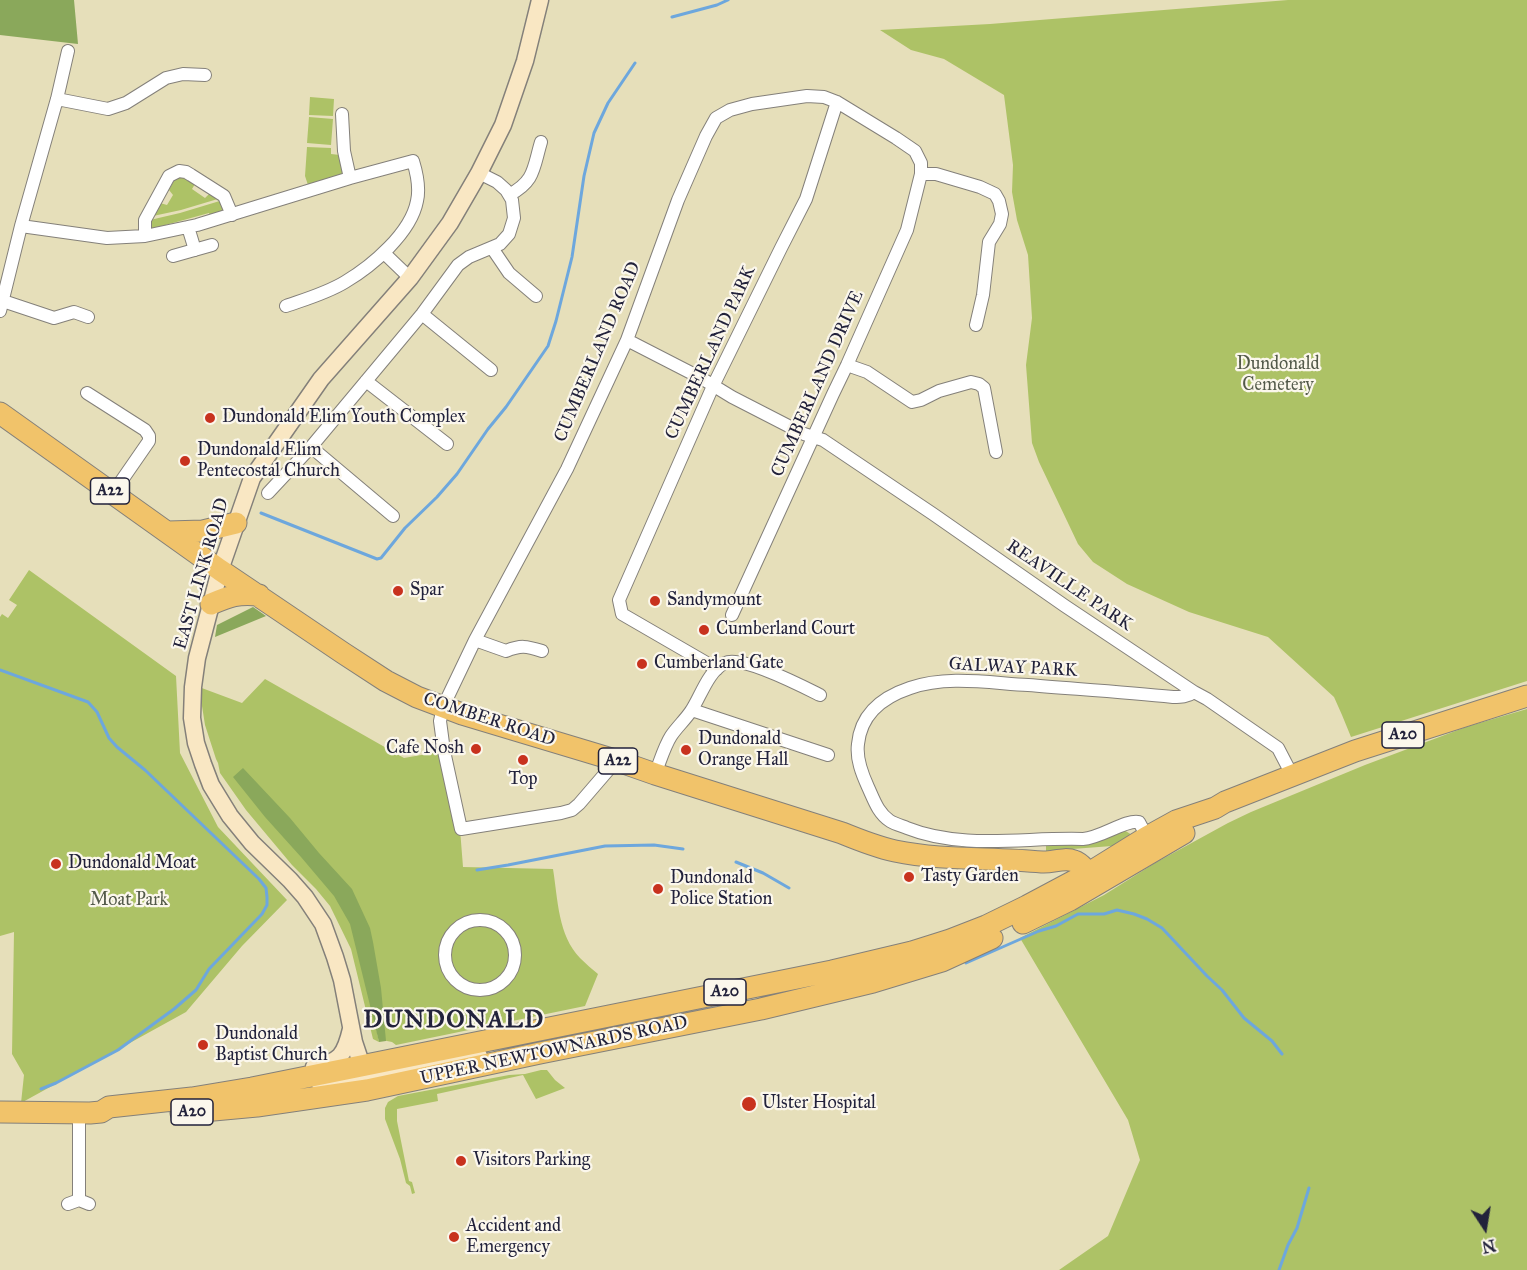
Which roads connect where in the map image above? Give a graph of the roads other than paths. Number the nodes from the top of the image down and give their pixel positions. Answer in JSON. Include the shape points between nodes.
{"nodes":[{"id":1,"x":540,"y":0,"type":"edge"},
{"id":2,"x":68,"y":51,"type":"dead end"},
{"id":3,"x":206,"y":75,"type":"dead end"},
{"id":4,"x":57,"y":99,"type":"junction"},
{"id":5,"x":837,"y":102,"type":"junction"},
{"id":6,"x":342,"y":114,"type":"dead end"},
{"id":7,"x":541,"y":142,"type":"dead end"},
{"id":8,"x":921,"y":168,"type":"junction"},
{"id":9,"x":479,"y":173,"type":"junction"},
{"id":10,"x":350,"y":178,"type":"junction"},
{"id":11,"x":509,"y":195,"type":"junction"},
{"id":12,"x":232,"y":214,"type":"junction"},
{"id":13,"x":21,"y":226,"type":"junction"},
{"id":14,"x":188,"y":227,"type":"junction"},
{"id":15,"x":145,"y":236,"type":"junction"},
{"id":16,"x":212,"y":245,"type":"dead end"},
{"id":17,"x":492,"y":248,"type":"junction"},
{"id":18,"x":195,"y":250,"type":"junction"},
{"id":19,"x":384,"y":253,"type":"junction"},
{"id":20,"x":173,"y":256,"type":"dead end"},
{"id":21,"x":410,"y":278,"type":"junction"},
{"id":22,"x":537,"y":296,"type":"dead end"},
{"id":23,"x":1,"y":306,"type":"edge"},
{"id":24,"x":286,"y":306,"type":"dead end"},
{"id":25,"x":422,"y":314,"type":"junction"},
{"id":26,"x":88,"y":318,"type":"dead end"},
{"id":27,"x":976,"y":325,"type":"dead end"},
{"id":28,"x":627,"y":340,"type":"junction"},
{"id":29,"x":847,"y":365,"type":"junction"},
{"id":30,"x":491,"y":370,"type":"dead end"},
{"id":31,"x":366,"y":381,"type":"junction"},
{"id":32,"x":713,"y":386,"type":"junction"},
{"id":33,"x":87,"y":393,"type":"dead end"},
{"id":34,"x":0,"y":412,"type":"edge"},
{"id":35,"x":814,"y":437,"type":"junction"},
{"id":36,"x":447,"y":444,"type":"dead end"},
{"id":37,"x":311,"y":447,"type":"junction"},
{"id":38,"x":996,"y":452,"type":"dead end"},
{"id":39,"x":113,"y":493,"type":"junction"},
{"id":40,"x":268,"y":493,"type":"dead end"},
{"id":41,"x":393,"y":516,"type":"dead end"},
{"id":42,"x":236,"y":523,"type":"junction"},
{"id":43,"x":168,"y":532,"type":"junction"},
{"id":44,"x":220,"y":570,"type":"junction"},
{"id":45,"x":259,"y":595,"type":"junction"},
{"id":46,"x":211,"y":604,"type":"junction"},
{"id":47,"x":732,"y":615,"type":"dead end"},
{"id":48,"x":475,"y":639,"type":"junction"},
{"id":49,"x":542,"y":651,"type":"dead end"},
{"id":50,"x":717,"y":669,"type":"junction"},
{"id":51,"x":1194,"y":692,"type":"junction"},
{"id":52,"x":820,"y":695,"type":"dead end"},
{"id":53,"x":1527,"y":696,"type":"edge"},
{"id":54,"x":443,"y":707,"type":"junction"},
{"id":55,"x":692,"y":710,"type":"junction"},
{"id":56,"x":828,"y":755,"type":"dead end"},
{"id":57,"x":615,"y":760,"type":"junction"},
{"id":58,"x":655,"y":774,"type":"junction"},
{"id":59,"x":1292,"y":775,"type":"junction"},
{"id":60,"x":1215,"y":808,"type":"junction"},
{"id":61,"x":1147,"y":837,"type":"junction"},
{"id":62,"x":1114,"y":858,"type":"junction"},
{"id":63,"x":1047,"y":862,"type":"junction"},
{"id":64,"x":1092,"y":880,"type":"junction"},
{"id":65,"x":1052,"y":893,"type":"junction"},
{"id":66,"x":441,"y":962,"type":"joint"},
{"id":67,"x":352,"y":1027,"type":"junction"},
{"id":68,"x":365,"y":1077,"type":"junction"},
{"id":69,"x":261,"y":1086,"type":"junction"},
{"id":70,"x":0,"y":1112,"type":"edge"},
{"id":71,"x":90,"y":1113,"type":"junction"},
{"id":72,"x":79,"y":1203,"type":"dead end"}],
"edges":[{"from":1,"to":9,"type":"street","name":"EAST LINK ROAD","via":[[521,76]]},
{"from":2,"to":4,"type":"street"},
{"from":3,"to":4,"type":"street","via":[[166,78],[126,103],[108,109]]},
{"from":4,"to":13,"type":"street"},
{"from":5,"to":8,"type":"street","via":[[915,151]]},
{"from":5,"to":28,"type":"street","name":"CUMBERLAND ROAD","via":[[807,96],[776,100],[730,110],[716,118],[678,200]]},
{"from":5,"to":32,"type":"street","name":"CUMBERLAND PARK","via":[[806,199]]},
{"from":6,"to":10,"type":"street"},
{"from":7,"to":11,"type":"street","via":[[531,177]]},
{"from":8,"to":27,"type":"street","via":[[980,187],[995,194],[999,201],[1002,214],[989,242]]},
{"from":8,"to":29,"type":"street","name":"CUMBERLAND DRIVE","via":[[907,230]]},
{"from":9,"to":11,"type":"street","via":[[497,182]]},
{"from":9,"to":21,"type":"street","name":"EAST LINK ROAD","via":[[450,223]]},
{"from":10,"to":12,"type":"street"},
{"from":10,"to":19,"type":"street","via":[[412,161],[419,187],[417,202],[402,232]]},
{"from":11,"to":17,"type":"street","via":[[514,218],[509,234]]},
{"from":12,"to":14,"type":"street"},
{"from":12,"to":15,"type":"street","via":[[224,196],[191,174],[179,171],[169,176],[145,220]]},
{"from":13,"to":15,"type":"street","via":[[107,238]]},
{"from":13,"to":23,"type":"street"},
{"from":14,"to":15,"type":"street"},
{"from":14,"to":18,"type":"street"},
{"from":16,"to":18,"type":"street"},
{"from":17,"to":22,"type":"street","via":[[509,273]]},
{"from":17,"to":25,"type":"street","via":[[458,265]]},
{"from":18,"to":20,"type":"street"},
{"from":19,"to":21,"type":"street"},
{"from":19,"to":24,"type":"street","via":[[346,282]]},
{"from":21,"to":42,"type":"street","name":"EAST LINK ROAD","via":[[321,379],[252,478]]},
{"from":23,"to":26,"type":"street","via":[[54,318],[74,312]]},
{"from":25,"to":30,"type":"street"},
{"from":25,"to":31,"type":"street"},
{"from":28,"to":32,"type":"street","name":"REAVILLE PARK"},
{"from":28,"to":48,"type":"street","name":"CUMBERLAND ROAD","via":[[567,468]]},
{"from":29,"to":35,"type":"street","name":"CUMBERLAND DRIVE"},
{"from":29,"to":38,"type":"street","via":[[867,372],[912,402],[971,382],[979,384],[984,388]]},
{"from":31,"to":36,"type":"street"},
{"from":31,"to":37,"type":"street"},
{"from":32,"to":35,"type":"street","name":"REAVILLE PARK"},
{"from":32,"to":50,"type":"street","name":"CUMBERLAND PARK","via":[[619,600],[622,614]]},
{"from":33,"to":39,"type":"street","via":[[149,436]]},
{"from":34,"to":39,"type":"highway","name":"COMBER ROAD","number":"A22"},
{"from":35,"to":47,"type":"street","name":"CUMBERLAND DRIVE"},
{"from":35,"to":51,"type":"street","name":"REAVILLE PARK","via":[[872,472]]},
{"from":37,"to":40,"type":"street"},
{"from":37,"to":41,"type":"street"},
{"from":39,"to":43,"type":"highway","name":"COMBER ROAD","number":"A22"},
{"from":42,"to":43,"type":"highway","via":[[203,531]]},
{"from":42,"to":44,"type":"street","name":"EAST LINK ROAD"},
{"from":43,"to":44,"type":"highway","name":"COMBER ROAD","number":"A22"},
{"from":44,"to":45,"type":"highway","name":"COMBER ROAD","number":"A22"},
{"from":44,"to":46,"type":"street","name":"EAST LINK ROAD"},
{"from":45,"to":46,"type":"highway","via":[[234,595]]},
{"from":45,"to":54,"type":"highway","name":"COMBER ROAD","number":"A22","via":[[386,681]]},
{"from":46,"to":67,"type":"street","name":"EAST LINK ROAD","via":[[193,687],[192,718],[200,757],[230,816],[305,897],[323,924],[342,980]]},
{"from":48,"to":49,"type":"street","via":[[506,651],[525,646]]},
{"from":48,"to":54,"type":"street","name":"CUMBERLAND ROAD"},
{"from":50,"to":52,"type":"street","via":[[726,662],[740,662],[787,678]]},
{"from":50,"to":55,"type":"street"},
{"from":51,"to":59,"type":"street","name":"REAVILLE PARK","via":[[1278,748]]},
{"from":51,"to":61,"type":"street","name":"GALWAY PARK","via":[[1173,697],[990,683],[930,683],[889,697],[872,710],[863,724],[858,758],[878,808],[891,822],[935,836],[984,841],[1089,839],[1135,821]]},
{"from":53,"to":59,"type":"highway","name":"UPPER NEWTOWNARDS ROAD","number":"A20"},
{"from":54,"to":57,"type":"highway","name":"COMBER ROAD","number":"A22"},
{"from":54,"to":57,"type":"street","via":[[440,721],[444,751],[460,829],[572,810]]},
{"from":55,"to":56,"type":"street"},
{"from":55,"to":58,"type":"street","via":[[670,737]]},
{"from":57,"to":58,"type":"highway","name":"COMBER ROAD","number":"A22"},
{"from":58,"to":63,"type":"highway","name":"COMBER ROAD","number":"A22","via":[[895,851]]},
{"from":59,"to":60,"type":"highway","name":"UPPER NEWTOWNARDS ROAD","number":"A20"},
{"from":60,"to":61,"type":"highway","name":"UPPER NEWTOWNARDS ROAD","number":"A20","via":[[1176,821]]},
{"from":60,"to":64,"type":"highway","name":"UPPER NEWTOWNARDS ROAD","number":"A20","via":[[1202,822]]},
{"from":61,"to":62,"type":"highway","name":"UPPER NEWTOWNARDS ROAD","number":"A20"},
{"from":62,"to":63,"type":"highway","name":"COMBER ROAD","number":"A22","via":[[1055,856]]},
{"from":62,"to":64,"type":"highway","name":"UPPER NEWTOWNARDS ROAD","number":"A20"},
{"from":63,"to":64,"type":"highway","name":"COMBER ROAD","number":"A22","via":[[1075,861]]},
{"from":63,"to":65,"type":"highway","via":[[1058,877]]},
{"from":64,"to":65,"type":"highway","name":"UPPER NEWTOWNARDS ROAD","number":"A20"},
{"from":64,"to":68,"type":"highway","name":"UPPER NEWTOWNARDS ROAD","number":"A20","via":[[1056,908],[942,961],[873,982],[496,1063]]},
{"from":65,"to":68,"type":"highway","name":"UPPER NEWTOWNARDS ROAD","number":"A20","via":[[968,933],[883,960]]},
{"from":66,"to":66,"type":"street","via":[[462,985],[485,990],[505,980],[515,961],[517,944],[496,924],[474,920],[453,932]]},
{"from":67,"to":68,"type":"street","name":"EAST LINK ROAD"},
{"from":67,"to":69,"type":"street","via":[[348,1045],[335,1060],[280,1074]]},
{"from":68,"to":69,"type":"highway","name":"UPPER NEWTOWNARDS ROAD","number":"A20"},
{"from":68,"to":71,"type":"highway","name":"UPPER NEWTOWNARDS ROAD","number":"A20","via":[[257,1106],[154,1116],[111,1117]]},
{"from":69,"to":71,"type":"highway","name":"UPPER NEWTOWNARDS ROAD","number":"A20"},
{"from":70,"to":71,"type":"highway","name":"UPPER NEWTOWNARDS ROAD","number":"A20"},
{"from":71,"to":72,"type":"street"}]}
